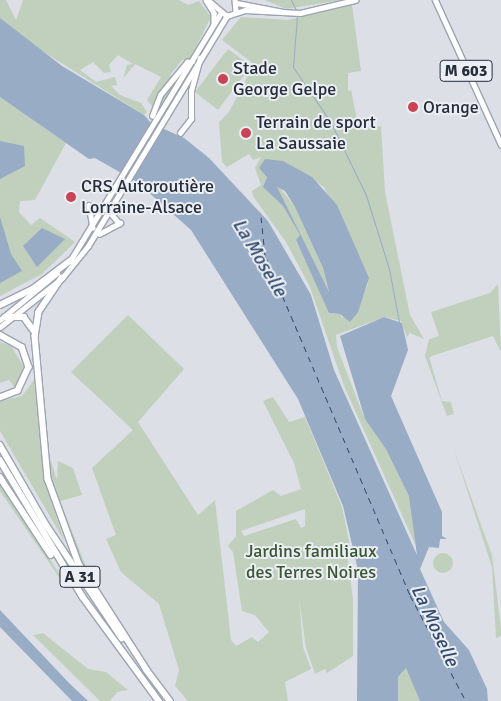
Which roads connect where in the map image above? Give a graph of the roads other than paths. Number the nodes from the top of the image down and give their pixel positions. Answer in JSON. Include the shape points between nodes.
{"nodes":[{"id":1,"x":207,"y":0,"type":"edge"},
{"id":2,"x":221,"y":0,"type":"edge"},
{"id":3,"x":353,"y":0,"type":"edge"},
{"id":4,"x":435,"y":0,"type":"edge"},
{"id":5,"x":236,"y":2,"type":"edge"},
{"id":6,"x":218,"y":6,"type":"junction"},
{"id":7,"x":236,"y":12,"type":"junction"},
{"id":8,"x":221,"y":13,"type":"junction"},
{"id":9,"x":288,"y":13,"type":"junction"},
{"id":10,"x":227,"y":16,"type":"junction"},
{"id":11,"x":213,"y":28,"type":"junction"},
{"id":12,"x":200,"y":58,"type":"junction"},
{"id":13,"x":192,"y":62,"type":"junction"},
{"id":14,"x":172,"y":101,"type":"junction"},
{"id":15,"x":152,"y":116,"type":"dead end"},
{"id":16,"x":180,"y":133,"type":"dead end"},
{"id":17,"x":501,"y":145,"type":"edge"},
{"id":18,"x":108,"y":208,"type":"junction"},
{"id":19,"x":93,"y":229,"type":"junction"},
{"id":20,"x":88,"y":246,"type":"junction"},
{"id":21,"x":71,"y":260,"type":"junction"},
{"id":22,"x":62,"y":278,"type":"junction"},
{"id":23,"x":0,"y":304,"type":"edge"},
{"id":24,"x":17,"y":316,"type":"junction"},
{"id":25,"x":3,"y":318,"type":"edge"},
{"id":26,"x":0,"y":327,"type":"edge"},
{"id":27,"x":0,"y":335,"type":"edge"},
{"id":28,"x":35,"y":336,"type":"junction"},
{"id":29,"x":0,"y":398,"type":"edge"},
{"id":30,"x":0,"y":445,"type":"edge"},
{"id":31,"x":0,"y":460,"type":"edge"},
{"id":32,"x":0,"y":477,"type":"edge"},
{"id":33,"x":63,"y":567,"type":"junction"},
{"id":34,"x":147,"y":670,"type":"junction"},
{"id":35,"x":160,"y":701,"type":"edge"},
{"id":36,"x":170,"y":701,"type":"edge"}],
"edges":[{"from":1,"to":6,"type":"main road"},
{"from":1,"to":11,"type":"main road","via":[[214,13]]},
{"from":2,"to":6,"type":"main road"},
{"from":3,"to":9,"type":"main road"},
{"from":4,"to":17,"type":"main road","number":"M 603"},
{"from":5,"to":7,"type":"main road"},
{"from":5,"to":9,"type":"main road"},
{"from":6,"to":8,"type":"main road"},
{"from":7,"to":9,"type":"main road"},
{"from":7,"to":10,"type":"main road"},
{"from":8,"to":10,"type":"main road"},
{"from":8,"to":11,"type":"main road"},
{"from":10,"to":12,"type":"main road"},
{"from":11,"to":13,"type":"main road"},
{"from":12,"to":14,"type":"main road"},
{"from":12,"to":16,"type":"main road","via":[[191,91],[192,119]]},
{"from":13,"to":14,"type":"main road"},
{"from":13,"to":15,"type":"main road","via":[[188,62],[160,95]]},
{"from":14,"to":18,"type":"main road"},
{"from":18,"to":19,"type":"main road"},
{"from":18,"to":19,"type":"main road","via":[[89,205]]},
{"from":18,"to":20,"type":"main road"},
{"from":18,"to":20,"type":"main road","via":[[112,219],[120,223],[104,228]]},
{"from":19,"to":21,"type":"main road"},
{"from":20,"to":22,"type":"main road"},
{"from":21,"to":23,"type":"highway","via":[[33,289]]},
{"from":21,"to":25,"type":"main road"},
{"from":22,"to":24,"type":"main road"},
{"from":22,"to":28,"type":"highway","via":[[39,312]]},
{"from":24,"to":25,"type":"highway"},
{"from":24,"to":26,"type":"main road"},
{"from":24,"to":28,"type":"highway","via":[[28,320]]},
{"from":27,"to":29,"type":"highway","via":[[22,347],[29,366],[18,391]]},
{"from":28,"to":34,"type":"highway","via":[[42,445],[60,519],[79,564]]},
{"from":30,"to":34,"type":"highway","number":"A 31","via":[[74,568]]},
{"from":31,"to":33,"type":"highway","number":"A 31"},
{"from":32,"to":33,"type":"highway","via":[[53,558]]},
{"from":33,"to":35,"type":"highway","number":"A 31"},
{"from":34,"to":36,"type":"highway","number":"A 31"}]}
